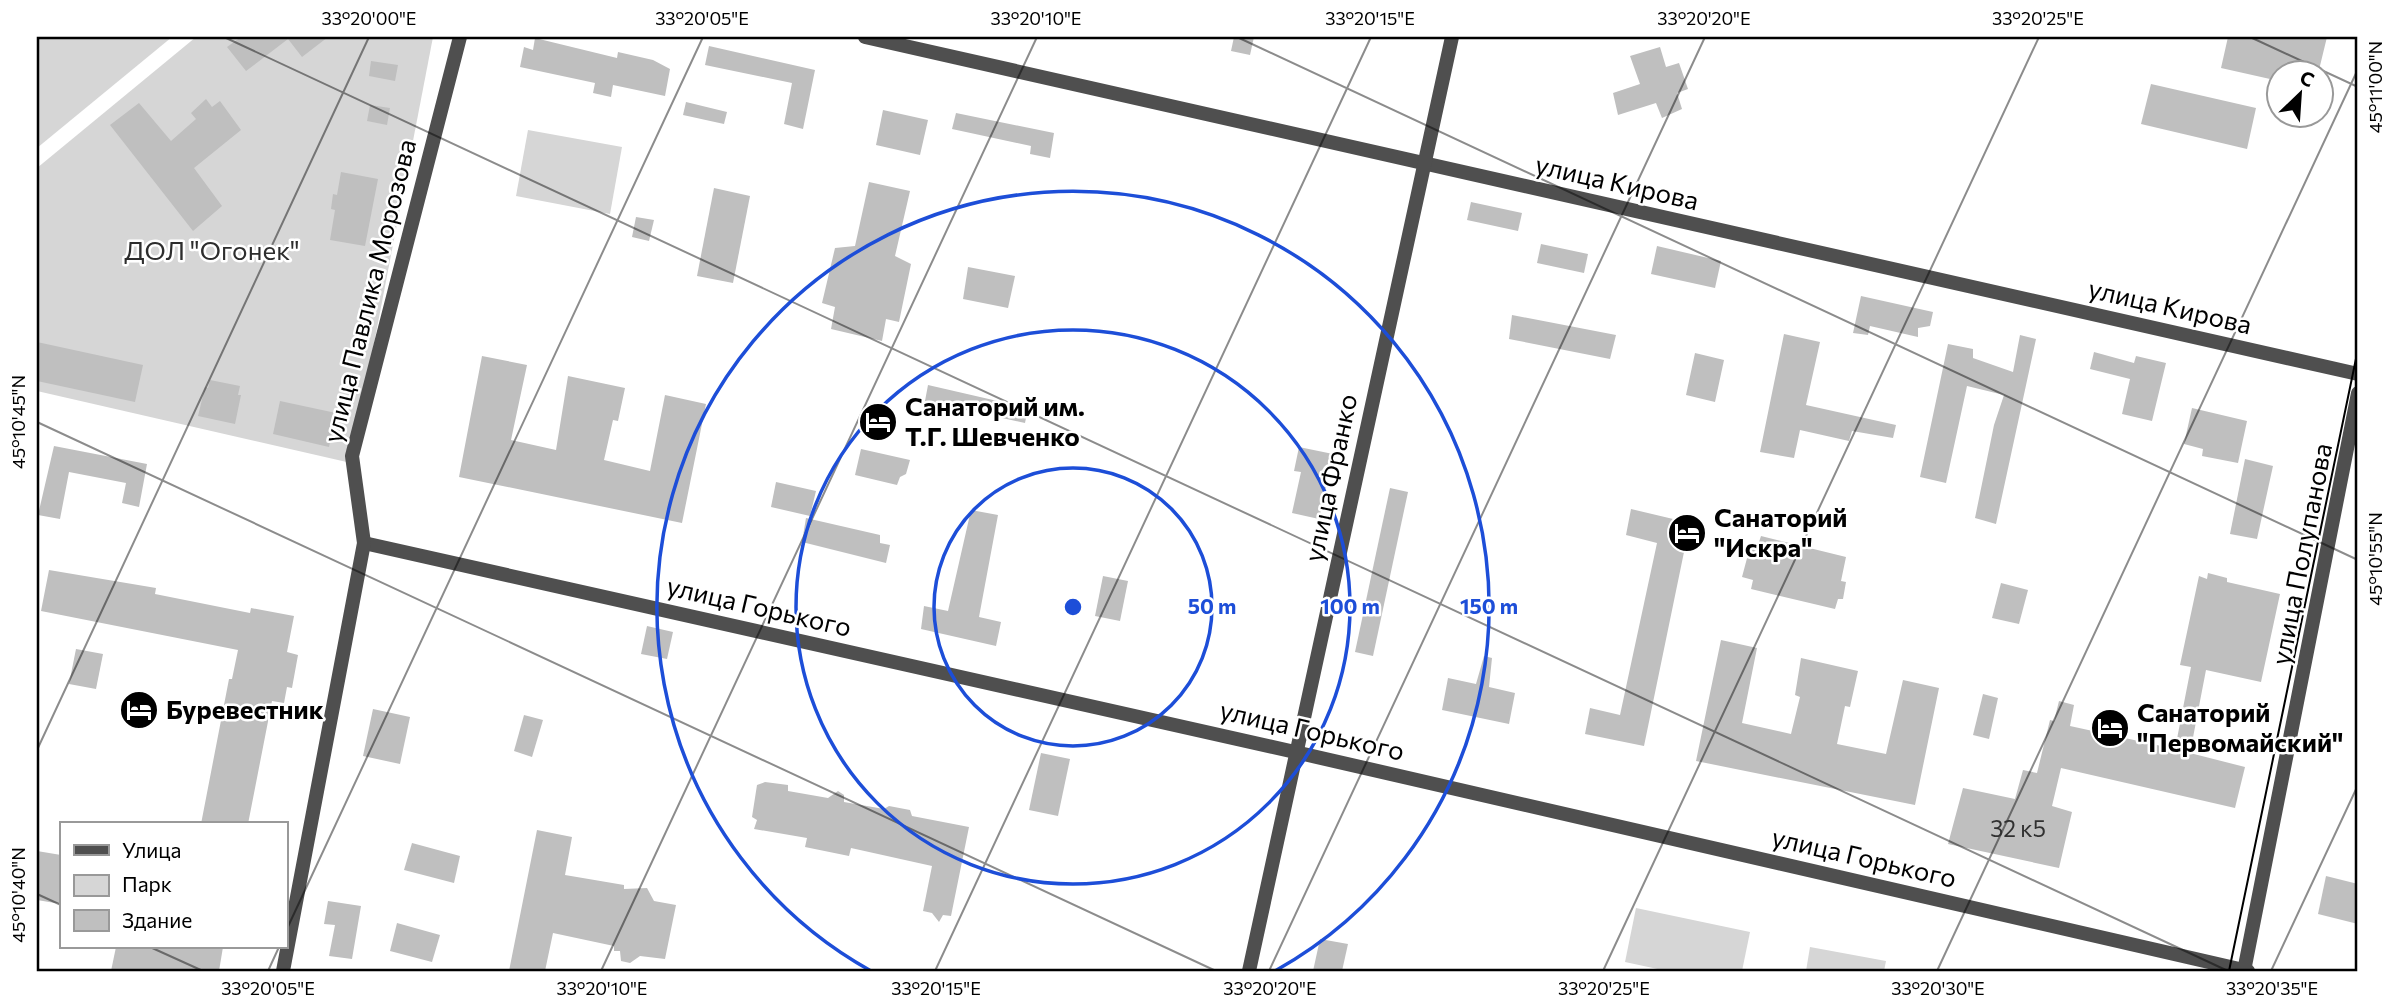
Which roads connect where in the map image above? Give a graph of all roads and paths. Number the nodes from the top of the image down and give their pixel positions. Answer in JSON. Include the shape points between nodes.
{"nodes":[{"id":1,"x":460,"y":37,"type":"edge"},
{"id":2,"x":865,"y":37,"type":"edge"},
{"id":3,"x":1452,"y":37,"type":"edge"},
{"id":4,"x":1425,"y":164,"type":"junction"},
{"id":5,"x":2358,"y":374,"type":"edge"},
{"id":6,"x":2358,"y":393,"type":"edge"},
{"id":7,"x":364,"y":543,"type":"junction"},
{"id":8,"x":1296,"y":752,"type":"junction"},
{"id":9,"x":283,"y":971,"type":"edge"},
{"id":10,"x":1249,"y":971,"type":"edge"},
{"id":11,"x":2245,"y":971,"type":"edge"}],
"edges":[{"from":1,"to":7,"type":"street","name":"улица Павлика Морозова","via":[[352,456]]},
{"from":2,"to":4,"type":"street","name":"улица Кирова"},
{"from":3,"to":4,"type":"street","name":"улица Франко"},
{"from":4,"to":5,"type":"street","name":"улица Кирова"},
{"from":4,"to":8,"type":"street","name":"улица Франко"},
{"from":6,"to":11,"type":"street","name":"улица Полупанова"},
{"from":7,"to":8,"type":"street","name":"улица Горького"},
{"from":7,"to":9,"type":"street","name":"улица Павлика Морозова"},
{"from":8,"to":10,"type":"street","name":"улица Франко"},
{"from":8,"to":11,"type":"street","name":"улица Горького"}]}
